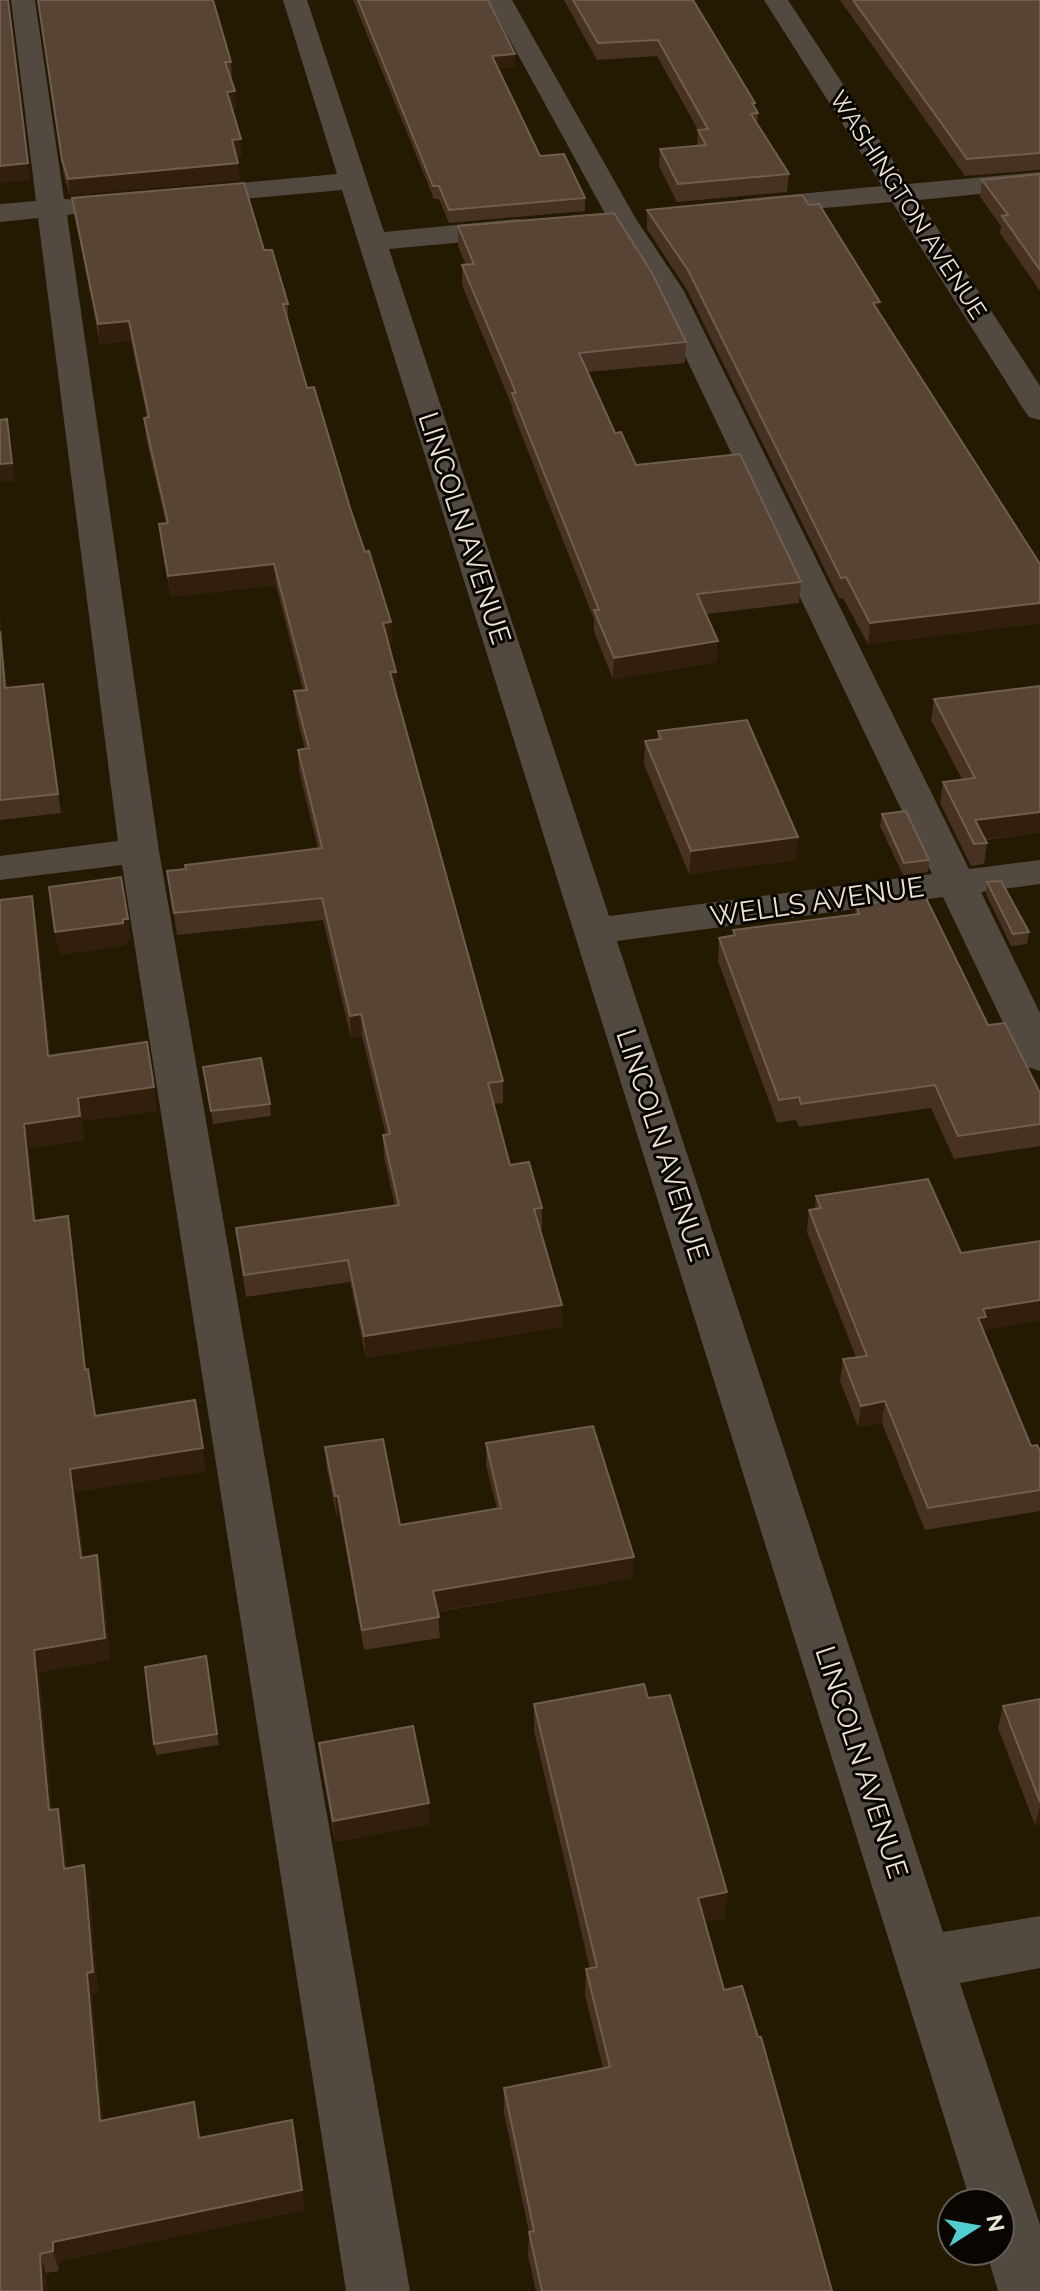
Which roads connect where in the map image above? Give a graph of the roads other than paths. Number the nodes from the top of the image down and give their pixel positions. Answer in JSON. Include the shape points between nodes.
{"nodes":[{"id":1,"x":23,"y":0,"type":"edge"},
{"id":2,"x":295,"y":0,"type":"edge"},
{"id":3,"x":500,"y":0,"type":"edge"},
{"id":4,"x":776,"y":0,"type":"edge"},
{"id":5,"x":1040,"y":180,"type":"edge"},
{"id":6,"x":353,"y":181,"type":"junction"},
{"id":7,"x":900,"y":193,"type":"junction"},
{"id":8,"x":157,"y":199,"type":"edge"},
{"id":9,"x":111,"y":203,"type":"edge"},
{"id":10,"x":51,"y":209,"type":"junction"},
{"id":11,"x":715,"y":210,"type":"edge"},
{"id":12,"x":0,"y":213,"type":"edge"},
{"id":13,"x":544,"y":226,"type":"edge"},
{"id":14,"x":373,"y":242,"type":"junction"},
{"id":15,"x":1040,"y":410,"type":"edge"},
{"id":16,"x":139,"y":851,"type":"junction"},
{"id":17,"x":0,"y":868,"type":"edge"},
{"id":18,"x":1040,"y":872,"type":"edge"},
{"id":19,"x":957,"y":883,"type":"junction"},
{"id":20,"x":594,"y":931,"type":"junction"},
{"id":21,"x":1040,"y":1056,"type":"edge"},
{"id":22,"x":1040,"y":1942,"type":"edge"},
{"id":23,"x":926,"y":1962,"type":"junction"},
{"id":24,"x":378,"y":2291,"type":"edge"},
{"id":25,"x":1030,"y":2291,"type":"edge"}],
"edges":[{"from":1,"to":10,"type":"street"},
{"from":2,"to":6,"type":"street","name":"LINCOLN AVENUE"},
{"from":3,"to":19,"type":"street","via":[[622,219],[669,291]]},
{"from":4,"to":7,"type":"street","name":"WASHINGTON AVENUE"},
{"from":5,"to":7,"type":"street"},
{"from":6,"to":8,"type":"street"},
{"from":6,"to":14,"type":"street","name":"LINCOLN AVENUE"},
{"from":7,"to":11,"type":"street"},
{"from":7,"to":15,"type":"street","name":"WASHINGTON AVENUE"},
{"from":9,"to":10,"type":"street"},
{"from":10,"to":12,"type":"street"},
{"from":10,"to":16,"type":"street"},
{"from":13,"to":14,"type":"street"},
{"from":14,"to":20,"type":"street","name":"LINCOLN AVENUE"},
{"from":16,"to":17,"type":"street"},
{"from":16,"to":24,"type":"street"},
{"from":18,"to":19,"type":"street","name":"WELLS AVENUE"},
{"from":19,"to":20,"type":"street","name":"WELLS AVENUE"},
{"from":19,"to":21,"type":"street"},
{"from":20,"to":23,"type":"street","name":"LINCOLN AVENUE"},
{"from":22,"to":23,"type":"street"},
{"from":23,"to":25,"type":"street","name":"LINCOLN AVENUE"}]}
